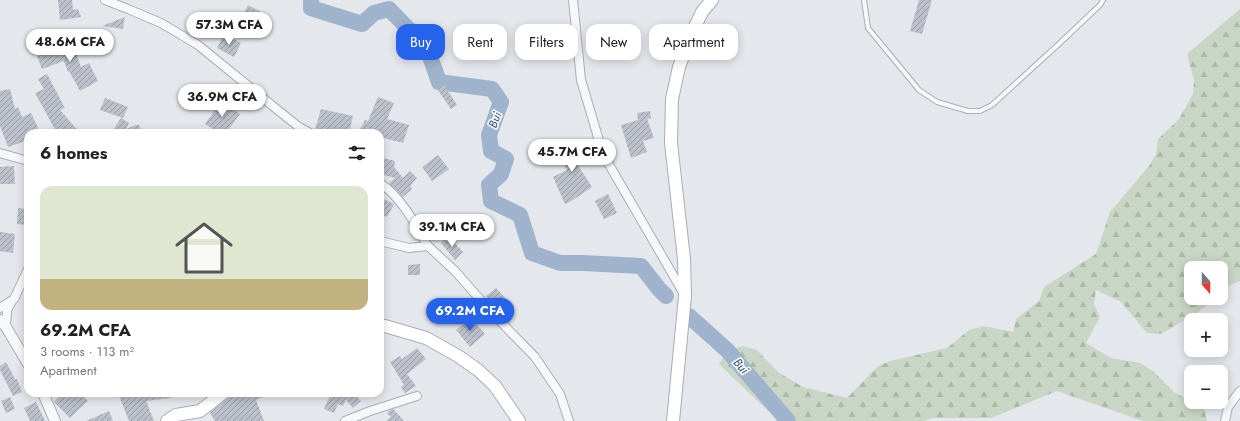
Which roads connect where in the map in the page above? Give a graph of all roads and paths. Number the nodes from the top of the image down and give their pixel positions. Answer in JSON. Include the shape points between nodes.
{"nodes":[{"id":1,"x":105,"y":0,"type":"edge"},
{"id":2,"x":573,"y":0,"type":"edge"},
{"id":3,"x":712,"y":0,"type":"edge"},
{"id":4,"x":864,"y":0,"type":"edge"},
{"id":5,"x":1103,"y":0,"type":"edge"},
{"id":6,"x":303,"y":129,"type":"edge"},
{"id":7,"x":0,"y":153,"type":"edge"},
{"id":8,"x":24,"y":160,"type":"edge"},
{"id":9,"x":384,"y":186,"type":"edge"},
{"id":10,"x":384,"y":242,"type":"edge"},
{"id":11,"x":428,"y":246,"type":"junction"},
{"id":12,"x":24,"y":278,"type":"edge"},
{"id":13,"x":685,"y":296,"type":"junction"},
{"id":14,"x":14,"y":299,"type":"junction"},
{"id":15,"x":0,"y":308,"type":"edge"},
{"id":16,"x":3,"y":324,"type":"edge"},
{"id":17,"x":384,"y":326,"type":"edge"},
{"id":18,"x":24,"y":358,"type":"edge"},
{"id":19,"x":1240,"y":391,"type":"edge"},
{"id":20,"x":417,"y":396,"type":"dead end"},
{"id":21,"x":45,"y":397,"type":"edge"},
{"id":22,"x":218,"y":397,"type":"edge"},
{"id":23,"x":55,"y":421,"type":"edge"},
{"id":24,"x":167,"y":421,"type":"edge"},
{"id":25,"x":345,"y":421,"type":"edge"},
{"id":26,"x":519,"y":421,"type":"edge"},
{"id":27,"x":569,"y":421,"type":"edge"},
{"id":28,"x":673,"y":421,"type":"edge"},
{"id":29,"x":1225,"y":421,"type":"edge"}],
"edges":[{"from":1,"to":6,"type":"street","via":[[161,23],[198,45]]},
{"from":2,"to":13,"type":"street","via":[[581,80],[603,154]]},
{"from":3,"to":13,"type":"main road","via":[[702,12],[691,35],[679,67],[672,99],[671,143],[684,259]]},
{"from":4,"to":5,"type":"lane","via":[[868,28],[919,90],[937,102],[968,111],[980,111],[992,105]]},
{"from":7,"to":8,"type":"street"},
{"from":9,"to":11,"type":"street","via":[[410,217]]},
{"from":10,"to":11,"type":"street","via":[[409,248]]},
{"from":11,"to":27,"type":"street","via":[[456,271],[535,357],[560,394]]},
{"from":12,"to":14,"type":"street"},
{"from":13,"to":28,"type":"main road"},
{"from":14,"to":15,"type":"street"},
{"from":14,"to":16,"type":"street"},
{"from":16,"to":18,"type":"street"},
{"from":17,"to":26,"type":"main road","via":[[426,338],[478,370],[495,386]]},
{"from":19,"to":29,"type":"street","via":[[1228,407]]},
{"from":20,"to":25,"type":"street"},
{"from":21,"to":23,"type":"street"},
{"from":22,"to":24,"type":"main road","via":[[200,411],[176,415]]}]}
